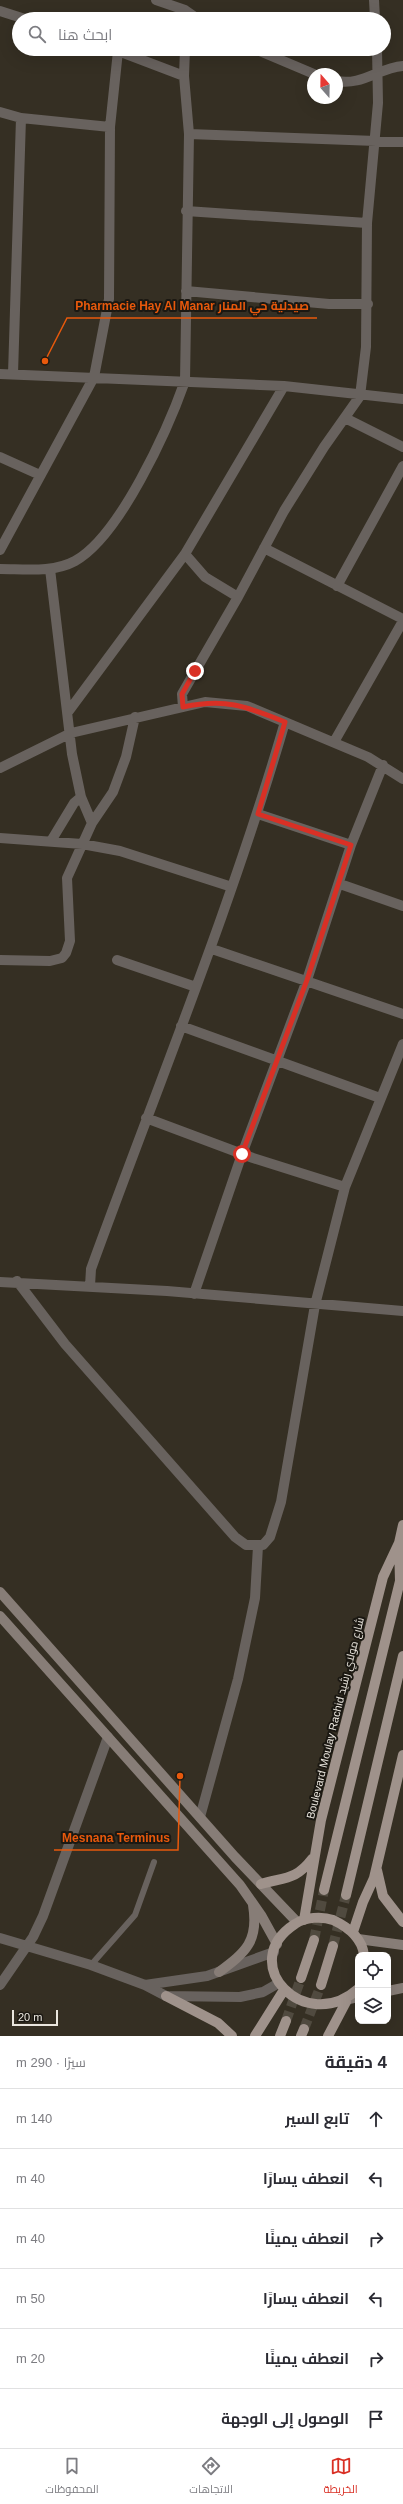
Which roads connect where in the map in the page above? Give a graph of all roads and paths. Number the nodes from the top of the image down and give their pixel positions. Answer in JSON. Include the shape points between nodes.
{"nodes":[{"id":1,"x":156,"y":0,"type":"edge"},
{"id":2,"x":374,"y":0,"type":"edge"},
{"id":3,"x":184,"y":10,"type":"edge"},
{"id":4,"x":0,"y":11,"type":"edge"},
{"id":5,"x":375,"y":12,"type":"edge"},
{"id":6,"x":12,"y":15,"type":"edge"},
{"id":7,"x":115,"y":56,"type":"edge"},
{"id":8,"x":131,"y":56,"type":"edge"},
{"id":9,"x":185,"y":56,"type":"edge"},
{"id":10,"x":272,"y":56,"type":"edge"},
{"id":11,"x":377,"y":56,"type":"edge"},
{"id":12,"x":403,"y":66,"type":"edge"},
{"id":13,"x":307,"y":71,"type":"edge"},
{"id":14,"x":378,"y":72,"type":"junction"},
{"id":15,"x":184,"y":76,"type":"junction"},
{"id":16,"x":343,"y":82,"type":"edge"},
{"id":17,"x":0,"y":112,"type":"edge"},
{"id":18,"x":21,"y":118,"type":"junction"},
{"id":19,"x":110,"y":127,"type":"junction"},
{"id":20,"x":189,"y":134,"type":"junction"},
{"id":21,"x":375,"y":142,"type":"junction"},
{"id":22,"x":403,"y":142,"type":"edge"},
{"id":23,"x":186,"y":211,"type":"junction"},
{"id":24,"x":368,"y":223,"type":"junction"},
{"id":25,"x":186,"y":292,"type":"junction"},
{"id":26,"x":368,"y":304,"type":"junction"},
{"id":27,"x":0,"y":374,"type":"edge"},
{"id":28,"x":13,"y":374,"type":"junction"},
{"id":29,"x":94,"y":377,"type":"junction"},
{"id":30,"x":185,"y":381,"type":"junction"},
{"id":31,"x":284,"y":386,"type":"junction"},
{"id":32,"x":360,"y":396,"type":"junction"},
{"id":33,"x":403,"y":399,"type":"edge"},
{"id":34,"x":345,"y":418,"type":"junction"},
{"id":35,"x":403,"y":447,"type":"edge"},
{"id":36,"x":0,"y":457,"type":"edge"},
{"id":37,"x":403,"y":466,"type":"edge"},
{"id":38,"x":40,"y":475,"type":"junction"},
{"id":39,"x":264,"y":548,"type":"junction"},
{"id":40,"x":0,"y":550,"type":"edge"},
{"id":41,"x":185,"y":554,"type":"junction"},
{"id":42,"x":0,"y":569,"type":"edge"},
{"id":43,"x":50,"y":569,"type":"junction"},
{"id":44,"x":337,"y":586,"type":"junction"},
{"id":45,"x":238,"y":597,"type":"junction"},
{"id":46,"x":403,"y":620,"type":"edge"},
{"id":47,"x":183,"y":707,"type":"junction"},
{"id":48,"x":68,"y":712,"type":"junction"},
{"id":49,"x":135,"y":718,"type":"junction"},
{"id":50,"x":285,"y":722,"type":"junction"},
{"id":51,"x":71,"y":733,"type":"junction"},
{"id":52,"x":334,"y":742,"type":"junction"},
{"id":53,"x":383,"y":765,"type":"junction"},
{"id":54,"x":0,"y":768,"type":"edge"},
{"id":55,"x":403,"y":779,"type":"edge"},
{"id":56,"x":80,"y":797,"type":"junction"},
{"id":57,"x":258,"y":814,"type":"junction"},
{"id":58,"x":92,"y":823,"type":"junction"},
{"id":59,"x":0,"y":838,"type":"edge"},
{"id":60,"x":51,"y":841,"type":"junction"},
{"id":61,"x":82,"y":844,"type":"junction"},
{"id":62,"x":351,"y":845,"type":"junction"},
{"id":63,"x":340,"y":884,"type":"junction"},
{"id":64,"x":232,"y":887,"type":"junction"},
{"id":65,"x":403,"y":906,"type":"edge"},
{"id":66,"x":212,"y":949,"type":"junction"},
{"id":67,"x":0,"y":960,"type":"edge"},
{"id":68,"x":117,"y":960,"type":"dead end"},
{"id":69,"x":307,"y":980,"type":"junction"},
{"id":70,"x":196,"y":987,"type":"junction"},
{"id":71,"x":403,"y":1014,"type":"edge"},
{"id":72,"x":181,"y":1026,"type":"junction"},
{"id":73,"x":403,"y":1044,"type":"edge"},
{"id":74,"x":277,"y":1061,"type":"junction"},
{"id":75,"x":380,"y":1098,"type":"junction"},
{"id":76,"x":146,"y":1118,"type":"junction"},
{"id":77,"x":242,"y":1154,"type":"junction"},
{"id":78,"x":345,"y":1187,"type":"junction"},
{"id":79,"x":0,"y":1282,"type":"edge"},
{"id":80,"x":16,"y":1282,"type":"junction"},
{"id":81,"x":90,"y":1286,"type":"junction"},
{"id":82,"x":194,"y":1294,"type":"junction"},
{"id":83,"x":315,"y":1305,"type":"junction"},
{"id":84,"x":403,"y":1311,"type":"edge"},
{"id":85,"x":403,"y":1526,"type":"edge"},
{"id":86,"x":399,"y":1543,"type":"junction"},
{"id":87,"x":258,"y":1546,"type":"junction"},
{"id":88,"x":0,"y":1592,"type":"edge"},
{"id":89,"x":0,"y":1616,"type":"edge"},
{"id":90,"x":403,"y":1656,"type":"edge"},
{"id":91,"x":108,"y":1737,"type":"junction"},
{"id":92,"x":403,"y":1755,"type":"edge"},
{"id":93,"x":200,"y":1817,"type":"junction"},
{"id":94,"x":314,"y":1857,"type":"junction"},
{"id":95,"x":154,"y":1862,"type":"dead end"},
{"id":96,"x":376,"y":1867,"type":"junction"},
{"id":97,"x":261,"y":1884,"type":"junction"},
{"id":98,"x":324,"y":1890,"type":"tunnel mouth"},
{"id":99,"x":346,"y":1895,"type":"tunnel mouth"},
{"id":100,"x":252,"y":1901,"type":"junction"},
{"id":101,"x":301,"y":1921,"type":"junction"},
{"id":102,"x":403,"y":1922,"type":"edge"},
{"id":103,"x":355,"y":1935,"type":"junction"},
{"id":104,"x":0,"y":1938,"type":"edge"},
{"id":105,"x":314,"y":1940,"type":"tunnel mouth"},
{"id":106,"x":403,"y":1945,"type":"edge"},
{"id":107,"x":26,"y":1946,"type":"junction"},
{"id":108,"x":333,"y":1946,"type":"tunnel mouth"},
{"id":109,"x":275,"y":1948,"type":"junction"},
{"id":110,"x":363,"y":1952,"type":"edge"},
{"id":111,"x":90,"y":1965,"type":"junction"},
{"id":112,"x":219,"y":1972,"type":"junction"},
{"id":113,"x":301,"y":1978,"type":"tunnel mouth"},
{"id":114,"x":277,"y":1984,"type":"junction"},
{"id":115,"x":145,"y":1985,"type":"junction"},
{"id":116,"x":321,"y":1985,"type":"tunnel mouth"},
{"id":117,"x":0,"y":1986,"type":"edge"},
{"id":118,"x":403,"y":1988,"type":"edge"},
{"id":119,"x":391,"y":1990,"type":"edge"},
{"id":120,"x":282,"y":1993,"type":"junction"},
{"id":121,"x":166,"y":1996,"type":"junction"},
{"id":122,"x":351,"y":1999,"type":"edge"},
{"id":123,"x":286,"y":2022,"type":"tunnel mouth"},
{"id":124,"x":232,"y":2036,"type":"edge"},
{"id":125,"x":255,"y":2036,"type":"edge"},
{"id":126,"x":280,"y":2036,"type":"edge"},
{"id":127,"x":328,"y":2036,"type":"edge"}],
"edges":[{"from":1,"to":3,"type":"street"},
{"from":2,"to":5,"type":"street"},
{"from":4,"to":6,"type":"street"},
{"from":7,"to":19,"type":"street"},
{"from":8,"to":15,"type":"street"},
{"from":9,"to":15,"type":"street"},
{"from":10,"to":13,"type":"street"},
{"from":11,"to":14,"type":"street"},
{"from":12,"to":14,"type":"street"},
{"from":14,"to":16,"type":"street","via":[[357,81]]},
{"from":14,"to":21,"type":"street"},
{"from":15,"to":20,"type":"street"},
{"from":17,"to":18,"type":"street"},
{"from":18,"to":19,"type":"street"},
{"from":18,"to":28,"type":"street"},
{"from":19,"to":29,"type":"street","via":[[109,299]]},
{"from":20,"to":21,"type":"street"},
{"from":20,"to":23,"type":"street"},
{"from":21,"to":22,"type":"street"},
{"from":21,"to":24,"type":"street"},
{"from":23,"to":24,"type":"street"},
{"from":23,"to":25,"type":"street"},
{"from":24,"to":26,"type":"street"},
{"from":25,"to":26,"type":"street","via":[[328,304]]},
{"from":25,"to":30,"type":"street"},
{"from":26,"to":32,"type":"street"},
{"from":27,"to":28,"type":"street"},
{"from":28,"to":29,"type":"street"},
{"from":29,"to":30,"type":"street"},
{"from":29,"to":38,"type":"street","via":[[70,425]]},
{"from":30,"to":31,"type":"street"},
{"from":30,"to":43,"type":"street","via":[[157,450],[109,527],[91,549],[76,561]]},
{"from":31,"to":32,"type":"street"},
{"from":31,"to":41,"type":"street"},
{"from":32,"to":33,"type":"street"},
{"from":32,"to":34,"type":"street"},
{"from":34,"to":35,"type":"street"},
{"from":34,"to":39,"type":"street","via":[[304,478]]},
{"from":36,"to":38,"type":"street"},
{"from":37,"to":44,"type":"street"},
{"from":38,"to":40,"type":"street"},
{"from":39,"to":44,"type":"street"},
{"from":39,"to":45,"type":"street"},
{"from":41,"to":45,"type":"street","via":[[205,577]]},
{"from":41,"to":48,"type":"street"},
{"from":42,"to":43,"type":"street"},
{"from":43,"to":48,"type":"street"},
{"from":44,"to":46,"type":"street"},
{"from":45,"to":47,"type":"street","via":[[182,694]]},
{"from":46,"to":52,"type":"street"},
{"from":47,"to":49,"type":"street"},
{"from":47,"to":50,"type":"street","via":[[204,702],[247,706]]},
{"from":48,"to":51,"type":"street"},
{"from":49,"to":51,"type":"street"},
{"from":49,"to":58,"type":"street","via":[[126,757],[113,792]]},
{"from":50,"to":52,"type":"street"},
{"from":50,"to":57,"type":"street"},
{"from":51,"to":54,"type":"street"},
{"from":51,"to":56,"type":"street"},
{"from":52,"to":53,"type":"street"},
{"from":53,"to":55,"type":"street"},
{"from":53,"to":62,"type":"street"},
{"from":56,"to":58,"type":"street"},
{"from":56,"to":60,"type":"street"},
{"from":57,"to":62,"type":"street"},
{"from":57,"to":64,"type":"street"},
{"from":58,"to":61,"type":"street"},
{"from":59,"to":60,"type":"street"},
{"from":60,"to":61,"type":"street"},
{"from":61,"to":64,"type":"street","via":[[120,851]]},
{"from":61,"to":67,"type":"street","via":[[67,878],[70,941],[66,953],[62,958],[50,961]]},
{"from":62,"to":63,"type":"street"},
{"from":63,"to":65,"type":"street"},
{"from":63,"to":69,"type":"street"},
{"from":64,"to":66,"type":"street"},
{"from":66,"to":69,"type":"street"},
{"from":66,"to":70,"type":"street"},
{"from":68,"to":70,"type":"street"},
{"from":69,"to":71,"type":"street"},
{"from":69,"to":74,"type":"street"},
{"from":70,"to":72,"type":"street"},
{"from":72,"to":74,"type":"street"},
{"from":72,"to":76,"type":"street"},
{"from":73,"to":75,"type":"street"},
{"from":74,"to":75,"type":"street"},
{"from":74,"to":77,"type":"street"},
{"from":75,"to":78,"type":"street"},
{"from":76,"to":77,"type":"street"},
{"from":76,"to":81,"type":"street","via":[[91,1269]]},
{"from":77,"to":78,"type":"street"},
{"from":77,"to":82,"type":"street"},
{"from":78,"to":83,"type":"street"},
{"from":79,"to":80,"type":"street"},
{"from":80,"to":81,"type":"street"},
{"from":80,"to":87,"type":"street","via":[[65,1344],[211,1510],[241,1542]]},
{"from":81,"to":82,"type":"street"},
{"from":82,"to":83,"type":"street"},
{"from":83,"to":84,"type":"street"},
{"from":83,"to":87,"type":"street","via":[[281,1502],[270,1537],[263,1545]]},
{"from":85,"to":86,"type":"main road","name":"Boulevard Moulay Rachid شارع مولاي رشيد"},
{"from":86,"to":94,"type":"main road","name":"Boulevard Moulay Rachid شارع مولاي رشيد","via":[[383,1577],[321,1820]]},
{"from":86,"to":98,"type":"main road","via":[[400,1581]]},
{"from":87,"to":93,"type":"street","via":[[255,1598],[238,1680]]},
{"from":88,"to":93,"type":"main road"},
{"from":89,"to":91,"type":"main road"},
{"from":90,"to":99,"type":"main road"},
{"from":91,"to":100,"type":"main road"},
{"from":91,"to":107,"type":"street","via":[[43,1916]]},
{"from":92,"to":96,"type":"main road"},
{"from":93,"to":97,"type":"main road"},
{"from":94,"to":97,"type":"main road","via":[[303,1871],[296,1875]]},
{"from":94,"to":101,"type":"main road","name":"Boulevard Moulay Rachid شارع مولاي رشيد"},
{"from":95,"to":111,"type":"lane","via":[[136,1915]]},
{"from":96,"to":102,"type":"main road","via":[[383,1896]]},
{"from":96,"to":103,"type":"main road"},
{"from":97,"to":101,"type":"main road"},
{"from":100,"to":109,"type":"main road"},
{"from":100,"to":112,"type":"main road","via":[[256,1920],[255,1932],[250,1943],[238,1958]]},
{"from":101,"to":103,"type":"main road","via":[[330,1919],[342,1924]]},
{"from":101,"to":109,"type":"main road","via":[[287,1930]]},
{"from":103,"to":106,"type":"main road"},
{"from":103,"to":110,"type":"main road"},
{"from":104,"to":107,"type":"street"},
{"from":105,"to":113,"type":"main road"},
{"from":107,"to":111,"type":"street"},
{"from":107,"to":117,"type":"street"},
{"from":108,"to":116,"type":"main road"},
{"from":109,"to":112,"type":"street"},
{"from":109,"to":114,"type":"main road","via":[[272,1965]]},
{"from":111,"to":115,"type":"street"},
{"from":112,"to":115,"type":"street"},
{"from":114,"to":120,"type":"main road"},
{"from":114,"to":121,"type":"street","via":[[263,1992],[240,1997]]},
{"from":115,"to":121,"type":"street"},
{"from":118,"to":119,"type":"main road"},
{"from":120,"to":122,"type":"main road","via":[[296,2005],[312,2010],[330,2009]]},
{"from":120,"to":125,"type":"main road"},
{"from":121,"to":124,"type":"main road","via":[[218,2023]]},
{"from":122,"to":127,"type":"main road"},
{"from":123,"to":126,"type":"main road"}]}
